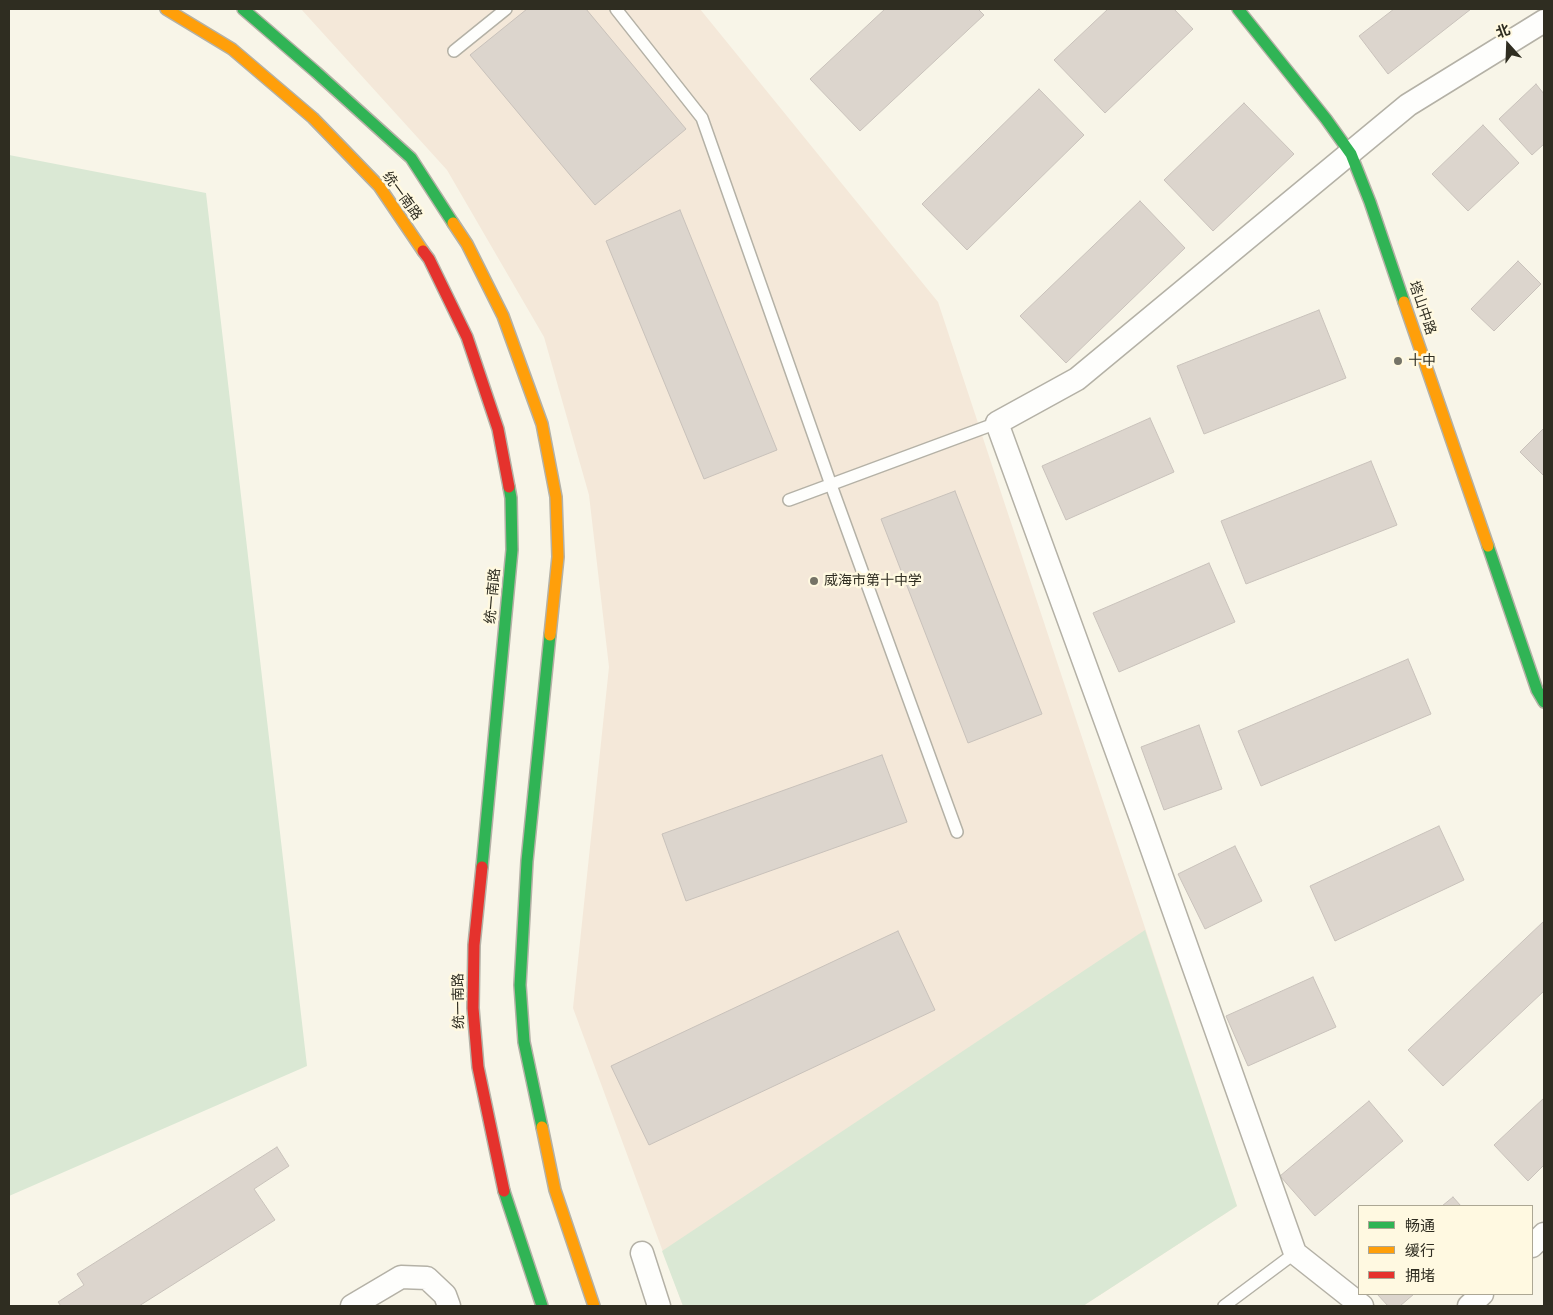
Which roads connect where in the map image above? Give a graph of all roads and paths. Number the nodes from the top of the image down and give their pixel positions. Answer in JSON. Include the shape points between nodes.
{"nodes":[{"id":1,"x":166,"y":9,"type":"edge"},
{"id":2,"x":243,"y":9,"type":"edge"},
{"id":3,"x":506,"y":9,"type":"edge"},
{"id":4,"x":616,"y":9,"type":"edge"},
{"id":5,"x":1238,"y":9,"type":"edge"},
{"id":6,"x":1544,"y":21,"type":"edge"},
{"id":7,"x":454,"y":51,"type":"dead end"},
{"id":8,"x":1351,"y":154,"type":"junction"},
{"id":9,"x":997,"y":423,"type":"junction"},
{"id":10,"x":831,"y":485,"type":"junction"},
{"id":11,"x":789,"y":500,"type":"dead end"},
{"id":12,"x":1544,"y":702,"type":"edge"},
{"id":13,"x":957,"y":832,"type":"dead end"},
{"id":14,"x":1544,"y":1234,"type":"edge"},
{"id":15,"x":1533,"y":1245,"type":"edge"},
{"id":16,"x":642,"y":1253,"type":"dead end"},
{"id":17,"x":1295,"y":1253,"type":"junction"},
{"id":18,"x":1481,"y":1295,"type":"edge"},
{"id":19,"x":352,"y":1306,"type":"edge"},
{"id":20,"x":450,"y":1306,"type":"edge"},
{"id":21,"x":542,"y":1306,"type":"edge"},
{"id":22,"x":594,"y":1306,"type":"edge"},
{"id":23,"x":659,"y":1306,"type":"edge"},
{"id":24,"x":1224,"y":1306,"type":"edge"},
{"id":25,"x":1362,"y":1306,"type":"edge"},
{"id":26,"x":1469,"y":1306,"type":"edge"}],
"edges":[{"from":1,"to":21,"type":"main road","name":"统一南路","via":[[232,50],[313,118],[379,186],[429,259],[467,337],[498,429],[511,498],[512,550],[474,945],[473,1008],[478,1067],[502,1185]]},
{"from":2,"to":22,"type":"main road","name":"统一南路","via":[[411,158],[467,244],[499,308],[542,424],[556,497],[558,557],[528,852],[520,985],[524,1042],[555,1190]]},
{"from":3,"to":7,"type":"lane"},
{"from":4,"to":10,"type":"lane","via":[[702,118]]},
{"from":5,"to":8,"type":"main road","name":"塔山中路"},
{"from":6,"to":8,"type":"street","via":[[1408,105]]},
{"from":8,"to":9,"type":"street","via":[[1077,379]]},
{"from":8,"to":12,"type":"main road","name":"塔山中路","via":[[1537,690]]},
{"from":9,"to":10,"type":"lane"},
{"from":9,"to":17,"type":"street"},
{"from":10,"to":11,"type":"lane"},
{"from":10,"to":13,"type":"lane"},
{"from":14,"to":15,"type":"street"},
{"from":16,"to":23,"type":"street"},
{"from":17,"to":24,"type":"lane"},
{"from":17,"to":25,"type":"street"},
{"from":18,"to":26,"type":"street"},
{"from":19,"to":20,"type":"street","via":[[401,1277],[427,1278],[445,1295]]}]}
